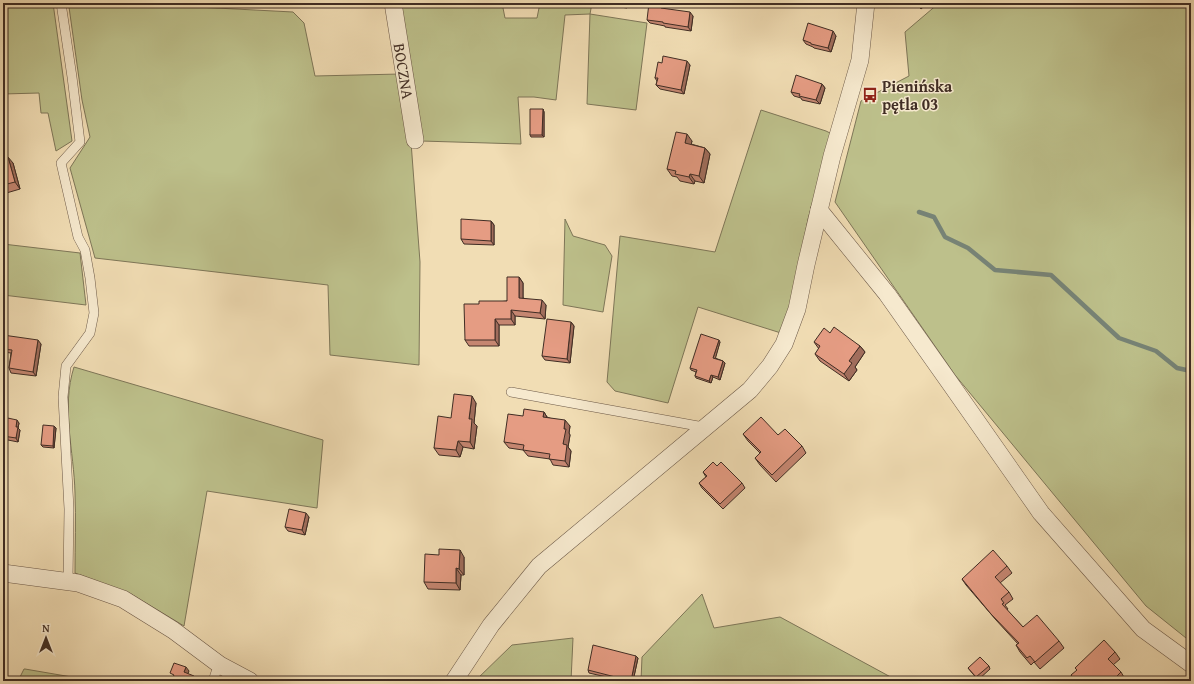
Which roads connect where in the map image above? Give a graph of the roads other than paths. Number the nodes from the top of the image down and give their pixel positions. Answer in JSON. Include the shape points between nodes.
{"nodes":[{"id":1,"x":61,"y":3,"type":"edge"},
{"id":2,"x":393,"y":3,"type":"edge"},
{"id":3,"x":866,"y":3,"type":"edge"},
{"id":4,"x":415,"y":140,"type":"dead end"},
{"id":5,"x":819,"y":210,"type":"junction"},
{"id":6,"x":511,"y":392,"type":"dead end"},
{"id":7,"x":703,"y":430,"type":"junction"},
{"id":8,"x":3,"y":573,"type":"edge"},
{"id":9,"x":68,"y":581,"type":"junction"},
{"id":10,"x":220,"y":664,"type":"junction"},
{"id":11,"x":1191,"y":664,"type":"edge"},
{"id":12,"x":213,"y":681,"type":"edge"},
{"id":13,"x":250,"y":681,"type":"edge"},
{"id":14,"x":454,"y":681,"type":"edge"}],
"edges":[{"from":1,"to":9,"type":"lane","via":[[80,142],[61,163],[78,237],[85,250],[94,312],[90,333],[66,366],[63,397],[69,509]]},
{"from":2,"to":4,"type":"street","name":"BOCZNA"},
{"from":3,"to":5,"type":"street","via":[[860,60]]},
{"from":5,"to":7,"type":"street","via":[[798,309],[784,344],[750,390]]},
{"from":5,"to":11,"type":"street","via":[[887,294],[1041,514],[1143,629]]},
{"from":6,"to":7,"type":"lane","via":[[698,426]]},
{"from":7,"to":14,"type":"street","via":[[539,566],[491,625]]},
{"from":8,"to":9,"type":"street"},
{"from":9,"to":10,"type":"street","via":[[123,599],[173,630]]},
{"from":10,"to":12,"type":"lane"},
{"from":10,"to":13,"type":"street"}]}
